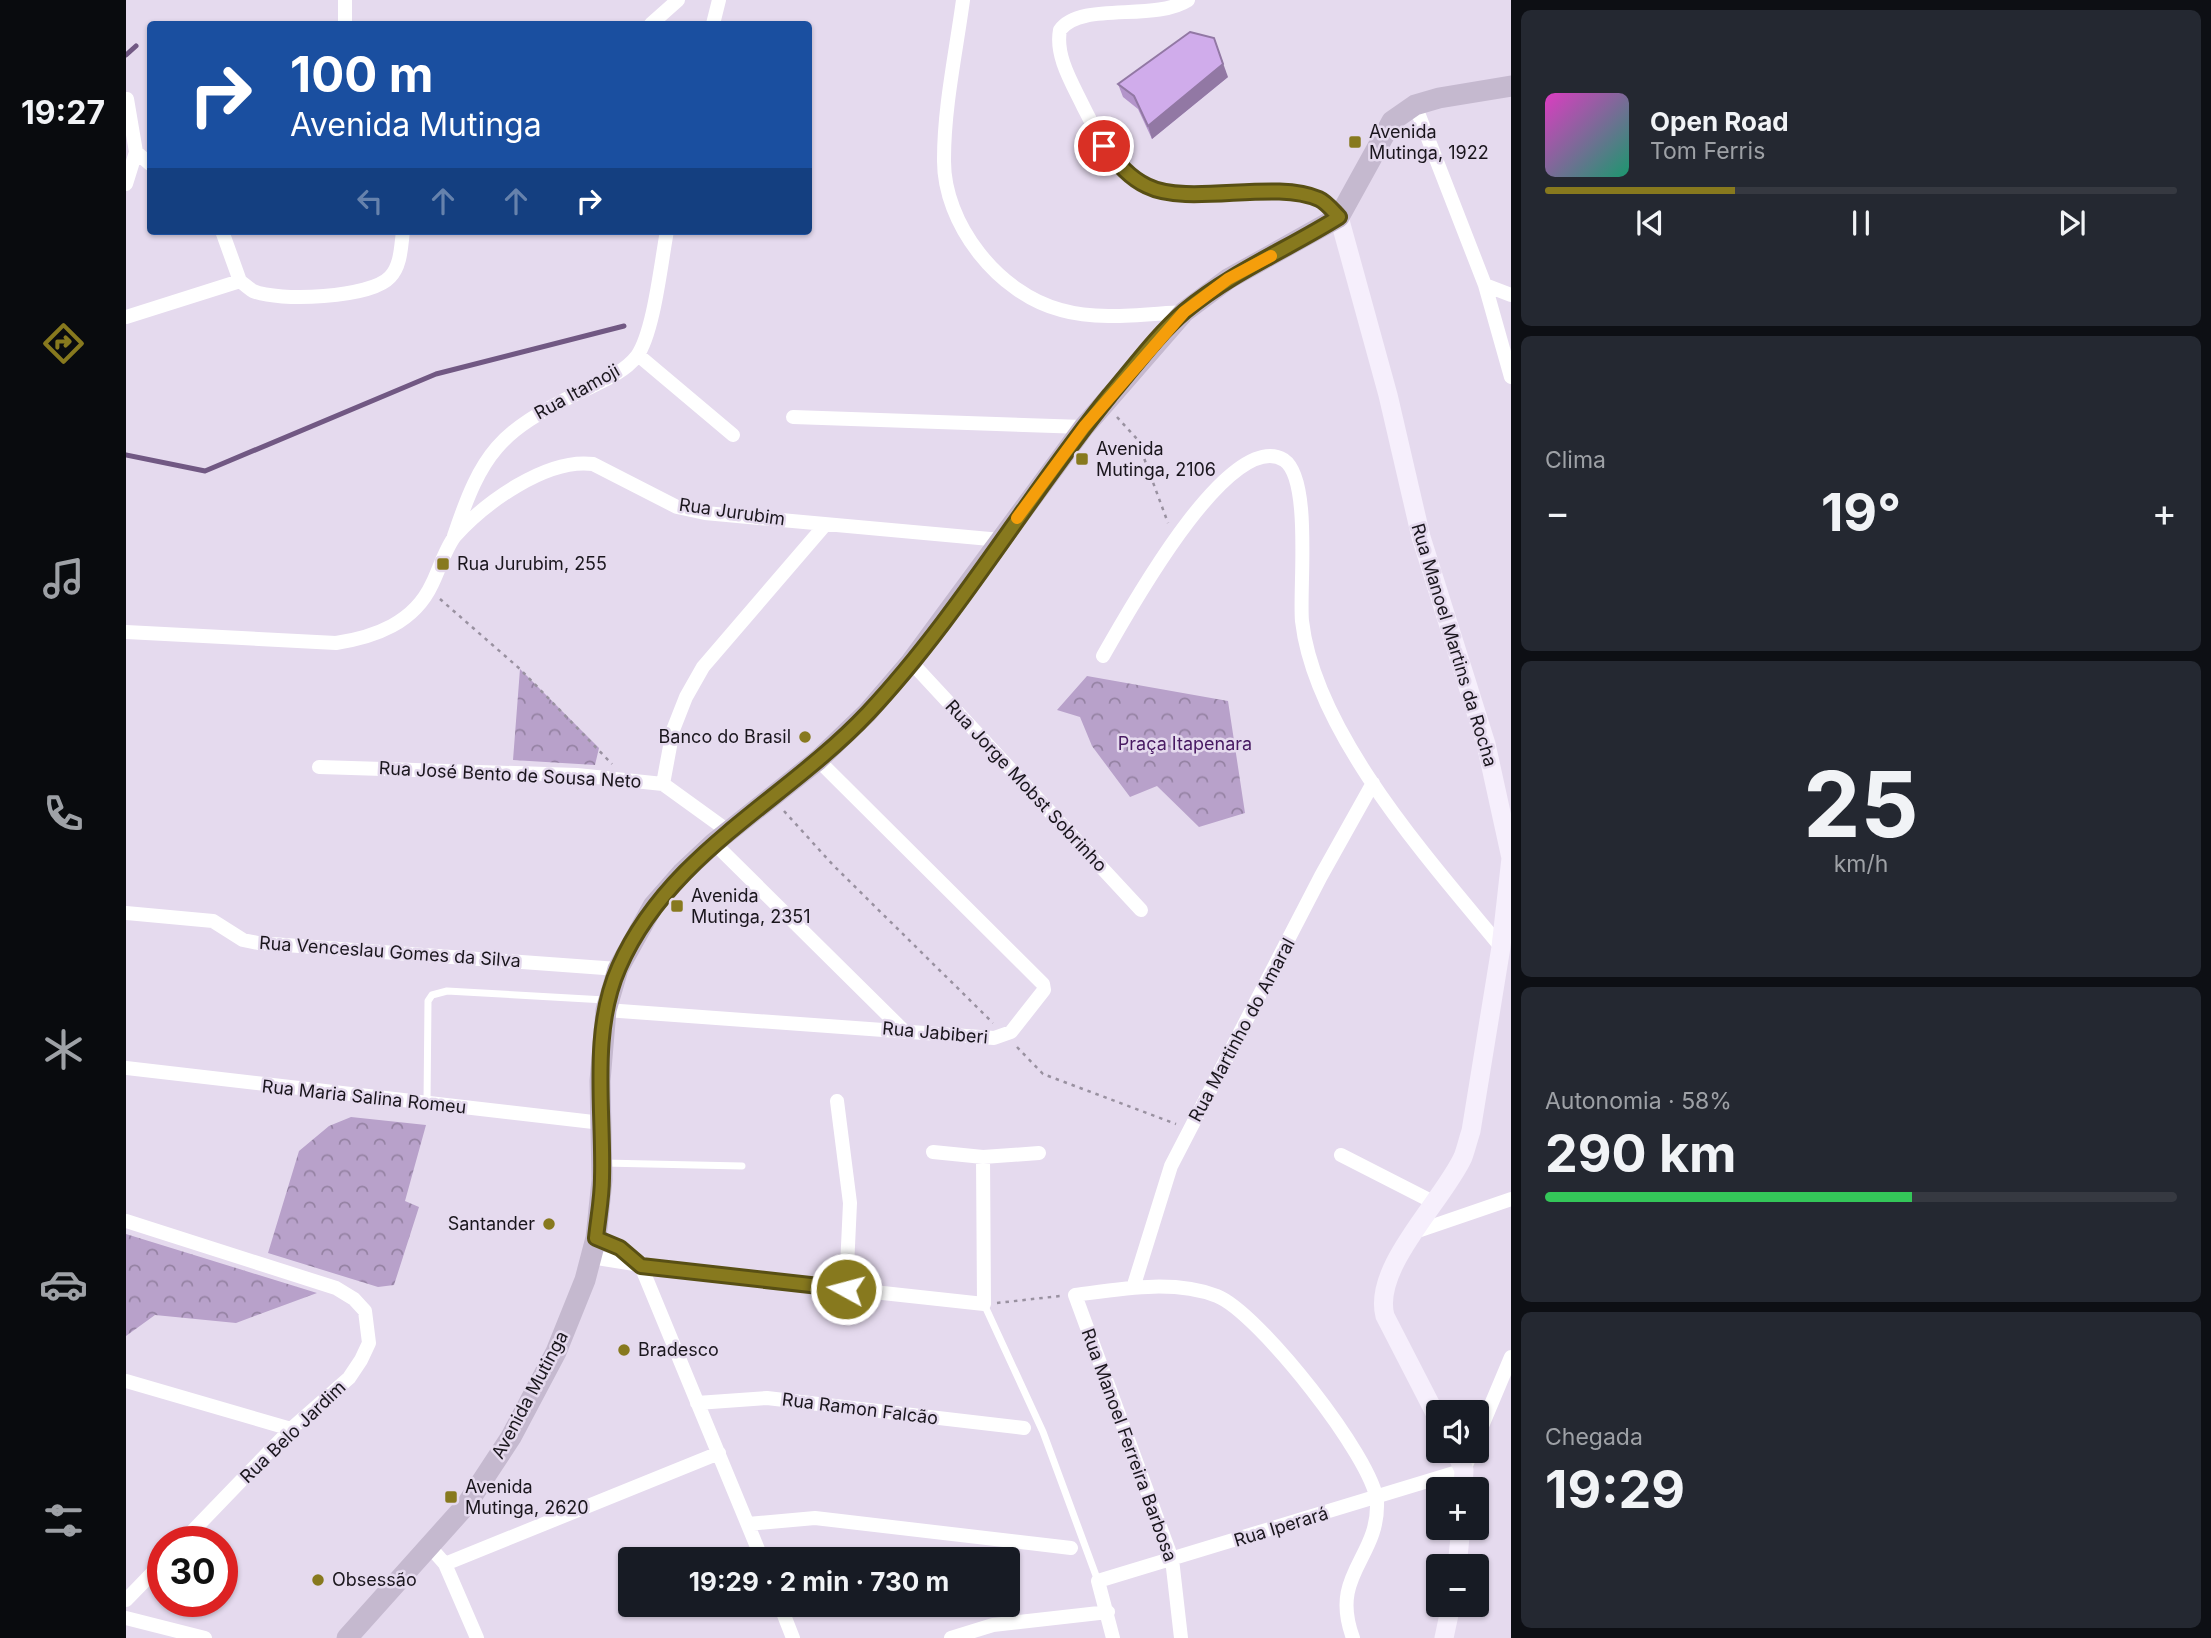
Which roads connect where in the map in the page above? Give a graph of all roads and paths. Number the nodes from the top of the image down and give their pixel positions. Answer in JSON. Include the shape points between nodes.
{"nodes":[{"id":1,"x":345,"y":0,"type":"edge"},
{"id":2,"x":678,"y":0,"type":"edge"},
{"id":3,"x":719,"y":0,"type":"edge"},
{"id":4,"x":963,"y":0,"type":"edge"},
{"id":5,"x":1188,"y":0,"type":"edge"},
{"id":6,"x":345,"y":21,"type":"edge"},
{"id":7,"x":654,"y":21,"type":"edge"},
{"id":8,"x":714,"y":21,"type":"edge"},
{"id":9,"x":1511,"y":86,"type":"edge"},
{"id":10,"x":127,"y":99,"type":"edge"},
{"id":11,"x":1415,"y":105,"type":"junction"},
{"id":12,"x":136,"y":152,"type":"junction"},
{"id":13,"x":147,"y":161,"type":"edge"},
{"id":14,"x":126,"y":184,"type":"edge"},
{"id":15,"x":1339,"y":217,"type":"junction"},
{"id":16,"x":223,"y":235,"type":"edge"},
{"id":17,"x":402,"y":235,"type":"edge"},
{"id":18,"x":666,"y":235,"type":"edge"},
{"id":19,"x":240,"y":281,"type":"junction"},
{"id":20,"x":1485,"y":285,"type":"junction"},
{"id":21,"x":1511,"y":295,"type":"edge"},
{"id":22,"x":1184,"y":312,"type":"junction"},
{"id":23,"x":126,"y":317,"type":"edge"},
{"id":24,"x":638,"y":355,"type":"junction"},
{"id":25,"x":1511,"y":377,"type":"edge"},
{"id":26,"x":1104,"y":403,"type":"junction"},
{"id":27,"x":793,"y":417,"type":"dead end"},
{"id":28,"x":1084,"y":427,"type":"junction"},
{"id":29,"x":733,"y":435,"type":"dead end"},
{"id":30,"x":825,"y":525,"type":"junction"},
{"id":31,"x":454,"y":538,"type":"junction"},
{"id":32,"x":1001,"y":540,"type":"junction"},
{"id":33,"x":1174,"y":540,"type":"junction"},
{"id":34,"x":429,"y":590,"type":"junction"},
{"id":35,"x":126,"y":632,"type":"edge"},
{"id":36,"x":1103,"y":656,"type":"dead end"},
{"id":37,"x":911,"y":662,"type":"junction"},
{"id":38,"x":818,"y":760,"type":"junction"},
{"id":39,"x":319,"y":767,"type":"dead end"},
{"id":40,"x":625,"y":780,"type":"junction"},
{"id":41,"x":663,"y":783,"type":"junction"},
{"id":42,"x":1373,"y":783,"type":"junction"},
{"id":43,"x":793,"y":821,"type":"dead end"},
{"id":44,"x":721,"y":837,"type":"junction"},
{"id":45,"x":1511,"y":858,"type":"edge"},
{"id":46,"x":1141,"y":910,"type":"dead end"},
{"id":47,"x":126,"y":913,"type":"edge"},
{"id":48,"x":1501,"y":947,"type":"junction"},
{"id":49,"x":618,"y":968,"type":"junction"},
{"id":50,"x":608,"y":1005,"type":"junction"},
{"id":51,"x":902,"y":1029,"type":"junction"},
{"id":52,"x":1006,"y":1036,"type":"junction"},
{"id":53,"x":126,"y":1068,"type":"edge"},
{"id":54,"x":837,"y":1101,"type":"dead end"},
{"id":55,"x":427,"y":1104,"type":"junction"},
{"id":56,"x":602,"y":1123,"type":"junction"},
{"id":57,"x":1190,"y":1129,"type":"junction"},
{"id":58,"x":933,"y":1152,"type":"dead end"},
{"id":59,"x":1038,"y":1153,"type":"dead end"},
{"id":60,"x":1341,"y":1155,"type":"dead end"},
{"id":61,"x":983,"y":1157,"type":"junction"},
{"id":62,"x":602,"y":1163,"type":"junction"},
{"id":63,"x":742,"y":1167,"type":"dead end"},
{"id":64,"x":1511,"y":1199,"type":"edge"},
{"id":65,"x":1434,"y":1203,"type":"junction"},
{"id":66,"x":126,"y":1221,"type":"edge"},
{"id":67,"x":1415,"y":1231,"type":"junction"},
{"id":68,"x":594,"y":1248,"type":"junction"},
{"id":69,"x":641,"y":1266,"type":"junction"},
{"id":70,"x":1133,"y":1288,"type":"junction"},
{"id":71,"x":846,"y":1289,"type":"junction"},
{"id":72,"x":1075,"y":1295,"type":"junction"},
{"id":73,"x":984,"y":1304,"type":"junction"},
{"id":74,"x":1511,"y":1357,"type":"edge"},
{"id":75,"x":127,"y":1383,"type":"edge"},
{"id":76,"x":1429,"y":1400,"type":"edge"},
{"id":77,"x":696,"y":1403,"type":"junction"},
{"id":78,"x":1489,"y":1409,"type":"edge"},
{"id":79,"x":291,"y":1429,"type":"junction"},
{"id":80,"x":1024,"y":1429,"type":"dead end"},
{"id":81,"x":719,"y":1453,"type":"junction"},
{"id":82,"x":1426,"y":1487,"type":"edge"},
{"id":83,"x":1377,"y":1498,"type":"junction"},
{"id":84,"x":748,"y":1524,"type":"junction"},
{"id":85,"x":197,"y":1526,"type":"edge"},
{"id":86,"x":757,"y":1547,"type":"edge"},
{"id":87,"x":1071,"y":1548,"type":"dead end"},
{"id":88,"x":438,"y":1556,"type":"junction"},
{"id":89,"x":1172,"y":1559,"type":"junction"},
{"id":90,"x":147,"y":1578,"type":"edge"},
{"id":91,"x":1098,"y":1581,"type":"junction"},
{"id":92,"x":126,"y":1600,"type":"edge"},
{"id":93,"x":1108,"y":1612,"type":"junction"},
{"id":94,"x":784,"y":1617,"type":"edge"},
{"id":95,"x":1448,"y":1617,"type":"edge"},
{"id":96,"x":126,"y":1618,"type":"edge"},
{"id":97,"x":205,"y":1638,"type":"edge"},
{"id":98,"x":347,"y":1638,"type":"edge"},
{"id":99,"x":477,"y":1638,"type":"edge"},
{"id":100,"x":793,"y":1638,"type":"edge"},
{"id":101,"x":951,"y":1638,"type":"edge"},
{"id":102,"x":1112,"y":1638,"type":"edge"},
{"id":103,"x":1181,"y":1638,"type":"edge"},
{"id":104,"x":1353,"y":1638,"type":"edge"},
{"id":105,"x":1444,"y":1638,"type":"edge"}],
"edges":[{"from":1,"to":6,"type":"street"},
{"from":2,"to":7,"type":"street"},
{"from":3,"to":8,"type":"street"},
{"from":4,"to":22,"type":"street","via":[[944,160],[946,189],[957,219],[979,253],[1031,299],[1062,311],[1110,315]]},
{"from":5,"to":15,"type":"street","via":[[1161,11],[1089,15],[1072,19],[1060,30],[1060,49],[1071,81],[1104,146],[1124,171],[1150,188],[1186,193],[1295,193],[1321,200]]},
{"from":9,"to":11,"type":"main road"},
{"from":10,"to":12,"type":"street"},
{"from":11,"to":15,"type":"main road","via":[[1392,121],[1381,136]]},
{"from":11,"to":20,"type":"street"},
{"from":12,"to":13,"type":"street"},
{"from":12,"to":14,"type":"street"},
{"from":15,"to":22,"type":"main road","name":"Avenida Mutinga","via":[[1228,279]]},
{"from":15,"to":45,"type":"main road","name":"Rua Manoel Martins da Rocha","via":[[1421,537],[1486,744]]},
{"from":16,"to":19,"type":"street"},
{"from":17,"to":19,"type":"street","via":[[395,270],[376,285],[308,297],[273,295]]},
{"from":18,"to":24,"type":"street","name":"Rua Itamoji","via":[[649,325]]},
{"from":19,"to":23,"type":"street"},
{"from":20,"to":21,"type":"street"},
{"from":20,"to":25,"type":"street"},
{"from":22,"to":26,"type":"main road","name":"Avenida Mutinga"},
{"from":24,"to":29,"type":"street"},
{"from":24,"to":31,"type":"street","name":"Rua Itamoji","via":[[607,379],[536,414],[509,433],[467,496]]},
{"from":26,"to":28,"type":"main road","name":"Avenida Mutinga"},
{"from":26,"to":33,"type":"path","via":[[1137,439]]},
{"from":27,"to":28,"type":"street"},
{"from":28,"to":32,"type":"main road","name":"Avenida Mutinga"},
{"from":30,"to":31,"type":"street","name":"Rua Jurubim","via":[[677,507],[593,464],[580,463],[540,474],[504,494]]},
{"from":30,"to":32,"type":"street","name":"Rua Jurubim"},
{"from":30,"to":41,"type":"street","via":[[703,667],[673,730]]},
{"from":31,"to":34,"type":"street","name":"Rua Jurubim"},
{"from":32,"to":37,"type":"main road","name":"Avenida Mutinga"},
{"from":33,"to":36,"type":"street"},
{"from":33,"to":42,"type":"street","via":[[1218,486],[1241,468],[1269,456],[1289,465],[1303,523],[1302,620],[1310,652],[1328,700]]},
{"from":34,"to":35,"type":"street","name":"Rua Jurubim","via":[[387,630],[336,643]]},
{"from":34,"to":40,"type":"path","via":[[520,669]]},
{"from":37,"to":38,"type":"main road","name":"Avenida Mutinga"},
{"from":37,"to":46,"type":"street","name":"Rua Jorge Mobst Sobrinho"},
{"from":38,"to":44,"type":"main road","name":"Avenida Mutinga"},
{"from":38,"to":52,"type":"street","name":"Rua Jabiberi","via":[[1041,982],[1044,990]]},
{"from":39,"to":40,"type":"street","name":"Rua José Bento de Sousa Neto"},
{"from":40,"to":41,"type":"street","name":"Rua José Bento de Sousa Neto"},
{"from":41,"to":44,"type":"street","name":"Rua José Bento de Sousa Neto"},
{"from":42,"to":48,"type":"street"},
{"from":42,"to":57,"type":"street","name":"Rua Martinho do Amaral"},
{"from":43,"to":52,"type":"path"},
{"from":44,"to":49,"type":"main road","name":"Avenida Mutinga","via":[[653,906]]},
{"from":44,"to":51,"type":"street","name":"Rua José Bento de Sousa Neto"},
{"from":45,"to":48,"type":"main road","name":"Rua Manoel Martins da Rocha"},
{"from":47,"to":49,"type":"street","name":"Rua Venceslau Gomes da Silva","via":[[213,921],[243,940],[258,943]]},
{"from":48,"to":65,"type":"main road","name":"Rua Manoel Martins da Rocha","via":[[1471,1131],[1463,1157]]},
{"from":49,"to":50,"type":"main road","name":"Avenida Mutinga"},
{"from":50,"to":51,"type":"street","name":"Rua Jabiberi"},
{"from":50,"to":55,"type":"lane","via":[[447,991],[432,995],[428,1001]]},
{"from":50,"to":56,"type":"main road","name":"Avenida Mutinga","via":[[600,1082]]},
{"from":51,"to":52,"type":"street","name":"Rua Jabiberi"},
{"from":52,"to":57,"type":"path","via":[[1043,1074]]},
{"from":53,"to":55,"type":"street","name":"Rua Maria Salina Romeu"},
{"from":54,"to":71,"type":"street","via":[[850,1203]]},
{"from":55,"to":56,"type":"street","name":"Rua Maria Salina Romeu"},
{"from":56,"to":62,"type":"main road","name":"Avenida Mutinga"},
{"from":57,"to":70,"type":"street","name":"Rua Martinho do Amaral","via":[[1171,1166]]},
{"from":58,"to":61,"type":"street"},
{"from":59,"to":61,"type":"street"},
{"from":60,"to":65,"type":"street"},
{"from":61,"to":73,"type":"street"},
{"from":62,"to":63,"type":"lane"},
{"from":62,"to":68,"type":"main road","name":"Avenida Mutinga"},
{"from":64,"to":67,"type":"street"},
{"from":65,"to":67,"type":"main road","name":"Rua Manoel Martins da Rocha"},
{"from":66,"to":79,"type":"street","name":"Rua Belo Jardim","via":[[336,1288],[365,1311],[369,1343],[349,1378]]},
{"from":67,"to":76,"type":"main road","name":"Rua Manoel Martins da Rocha","via":[[1390,1274],[1382,1306]]},
{"from":68,"to":69,"type":"street","via":[[620,1248]]},
{"from":68,"to":88,"type":"main road","name":"Avenida Mutinga","via":[[556,1352],[511,1437]]},
{"from":69,"to":71,"type":"street"},
{"from":69,"to":77,"type":"street"},
{"from":70,"to":72,"type":"street"},
{"from":70,"to":83,"type":"street","via":[[1196,1290],[1236,1305],[1311,1388],[1345,1437]]},
{"from":71,"to":73,"type":"street"},
{"from":72,"to":73,"type":"path"},
{"from":72,"to":89,"type":"street","name":"Rua Manoel Ferreira Barbosa"},
{"from":73,"to":91,"type":"lane","via":[[1043,1432]]},
{"from":74,"to":78,"type":"street"},
{"from":75,"to":79,"type":"street"},
{"from":77,"to":80,"type":"street","name":"Rua Ramon Falcão","via":[[767,1398]]},
{"from":77,"to":81,"type":"street"},
{"from":79,"to":85,"type":"street","name":"Rua Belo Jardim"},
{"from":81,"to":84,"type":"street"},
{"from":81,"to":88,"type":"street"},
{"from":82,"to":83,"type":"street","name":"Rua Iperará"},
{"from":83,"to":89,"type":"street","name":"Rua Iperará"},
{"from":83,"to":104,"type":"street","via":[[1373,1532],[1346,1593],[1346,1620]]},
{"from":84,"to":86,"type":"street"},
{"from":84,"to":87,"type":"street","via":[[815,1518]]},
{"from":88,"to":98,"type":"main road","name":"Avenida Mutinga"},
{"from":88,"to":99,"type":"street"},
{"from":89,"to":91,"type":"street","name":"Rua Iperará"},
{"from":89,"to":103,"type":"street","name":"Rua Manoel Ferreira Barbosa"},
{"from":90,"to":92,"type":"street"},
{"from":91,"to":93,"type":"street"},
{"from":93,"to":101,"type":"street","via":[[993,1625]]},
{"from":93,"to":102,"type":"street"},
{"from":94,"to":100,"type":"street"},
{"from":95,"to":105,"type":"main road"},
{"from":96,"to":97,"type":"street"}]}
